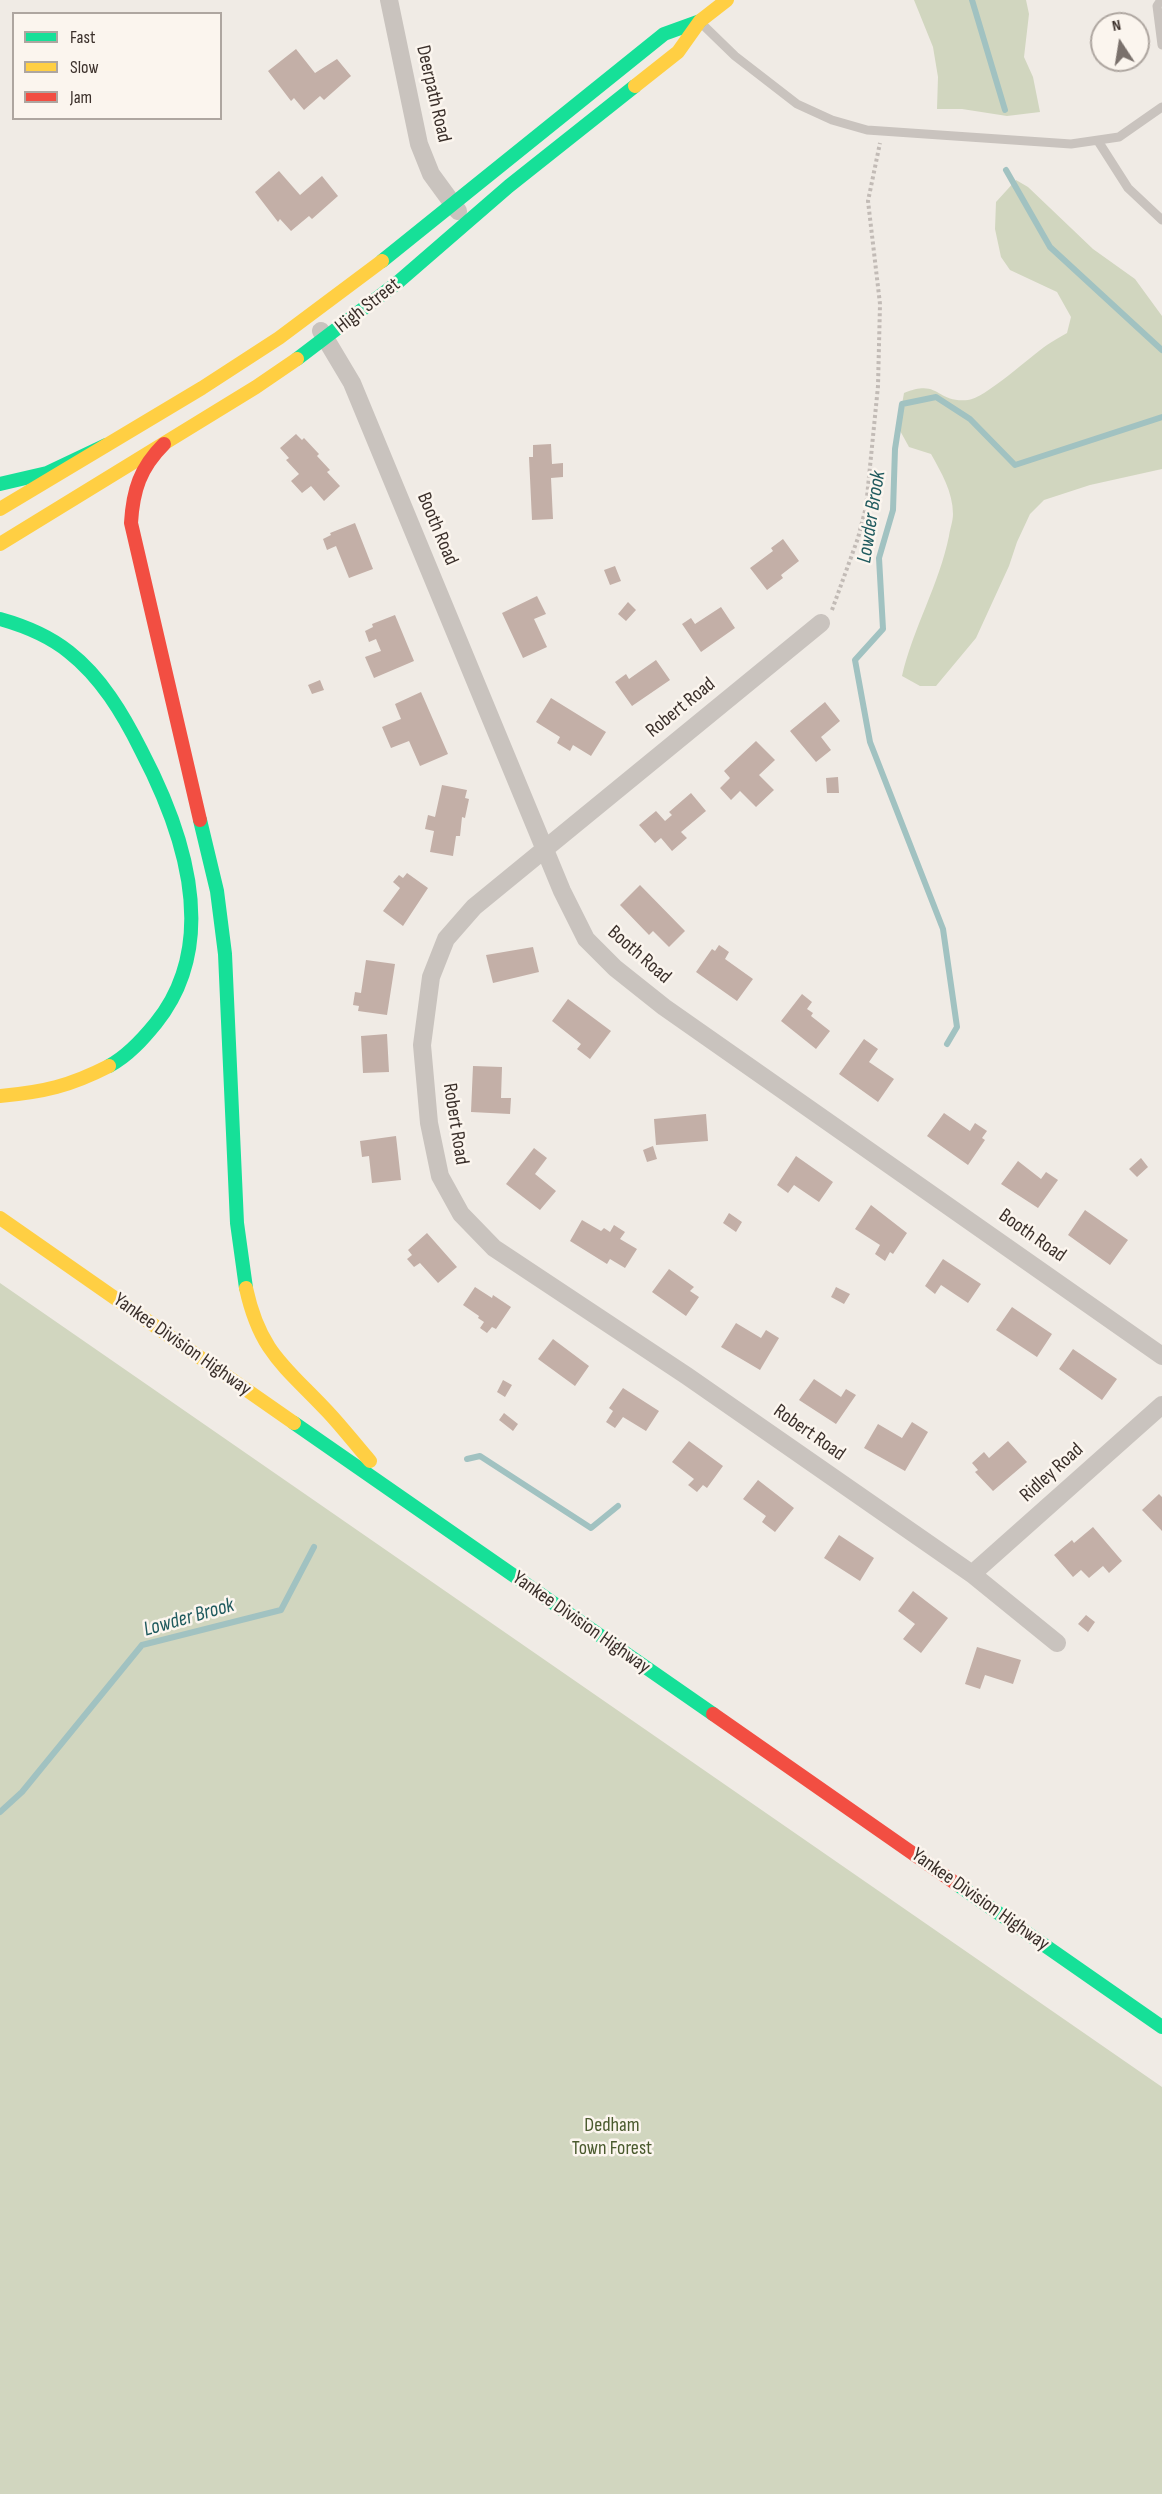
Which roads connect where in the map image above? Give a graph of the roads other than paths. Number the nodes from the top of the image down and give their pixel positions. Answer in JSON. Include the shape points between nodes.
{"nodes":[{"id":1,"x":389,"y":0,"type":"edge"},
{"id":2,"x":727,"y":0,"type":"edge"},
{"id":3,"x":1161,"y":0,"type":"edge"},
{"id":4,"x":700,"y":21,"type":"junction"},
{"id":5,"x":1162,"y":45,"type":"edge"},
{"id":6,"x":579,"y":102,"type":"junction"},
{"id":7,"x":1162,"y":107,"type":"edge"},
{"id":8,"x":593,"y":120,"type":"junction"},
{"id":9,"x":1098,"y":141,"type":"junction"},
{"id":10,"x":452,"y":203,"type":"junction"},
{"id":11,"x":1162,"y":220,"type":"edge"},
{"id":12,"x":467,"y":221,"type":"junction"},
{"id":13,"x":310,"y":315,"type":"junction"},
{"id":14,"x":326,"y":338,"type":"junction"},
{"id":15,"x":164,"y":444,"type":"junction"},
{"id":16,"x":106,"y":445,"type":"junction"},
{"id":17,"x":0,"y":484,"type":"edge"},
{"id":18,"x":0,"y":509,"type":"edge"},
{"id":19,"x":0,"y":544,"type":"edge"},
{"id":20,"x":0,"y":618,"type":"edge"},
{"id":21,"x":821,"y":623,"type":"road end"},
{"id":22,"x":545,"y":849,"type":"junction"},
{"id":23,"x":0,"y":1096,"type":"edge"},
{"id":24,"x":0,"y":1218,"type":"edge"},
{"id":25,"x":1162,"y":1356,"type":"edge"},
{"id":26,"x":1162,"y":1405,"type":"edge"},
{"id":27,"x":405,"y":1500,"type":"junction"},
{"id":28,"x":972,"y":1574,"type":"junction"},
{"id":29,"x":1057,"y":1642,"type":"dead end"},
{"id":30,"x":1162,"y":2027,"type":"edge"}],
"edges":[{"from":1,"to":10,"type":"street","name":"Deerpath Road","via":[[419,144],[431,174]]},
{"from":2,"to":4,"type":"main road","name":"High Street"},
{"from":3,"to":5,"type":"lane","via":[[1157,6]]},
{"from":4,"to":6,"type":"main road","name":"High Street","via":[[664,34]]},
{"from":4,"to":8,"type":"main road","name":"High Street","via":[[678,52]]},
{"from":4,"to":9,"type":"lane","via":[[735,56],[797,104],[832,120],[867,130],[1071,144]]},
{"from":6,"to":8,"type":"lane"},
{"from":6,"to":10,"type":"main road","name":"High Street"},
{"from":7,"to":9,"type":"lane","via":[[1119,137]]},
{"from":8,"to":12,"type":"main road","name":"High Street"},
{"from":9,"to":11,"type":"lane","via":[[1128,188]]},
{"from":10,"to":12,"type":"street","name":"Deerpath Road"},
{"from":10,"to":13,"type":"main road","name":"High Street"},
{"from":12,"to":14,"type":"main road","name":"High Street"},
{"from":13,"to":14,"type":"street","name":"Booth Road"},
{"from":13,"to":16,"type":"main road","name":"High Street","via":[[243,362]]},
{"from":14,"to":15,"type":"main road","name":"High Street"},
{"from":14,"to":22,"type":"street","name":"Booth Road","via":[[352,383]]},
{"from":15,"to":19,"type":"main road","name":"High Street"},
{"from":15,"to":27,"type":"main road","via":[[139,474],[132,497],[131,522],[224,931],[237,1232],[243,1284],[276,1360]]},
{"from":16,"to":17,"type":"main road","via":[[47,473]]},
{"from":16,"to":18,"type":"main road","name":"High Street"},
{"from":20,"to":23,"type":"main road","via":[[43,634],[72,652],[108,690],[167,806],[190,883],[192,931],[175,994],[160,1019],[128,1054],[99,1073],[62,1087]]},
{"from":21,"to":22,"type":"street","name":"Robert Road"},
{"from":22,"to":25,"type":"street","name":"Booth Road","via":[[586,939],[615,968],[664,1007]]},
{"from":22,"to":28,"type":"street","name":"Robert Road","via":[[474,907],[446,939],[431,977],[422,1045],[429,1123],[440,1176],[461,1214],[494,1248]]},
{"from":24,"to":27,"type":"main road","name":"Yankee Division Highway"},
{"from":26,"to":28,"type":"street","name":"Ridley Road"},
{"from":27,"to":30,"type":"main road","name":"Yankee Division Highway"},
{"from":28,"to":29,"type":"street","name":"Robert Road"}]}
